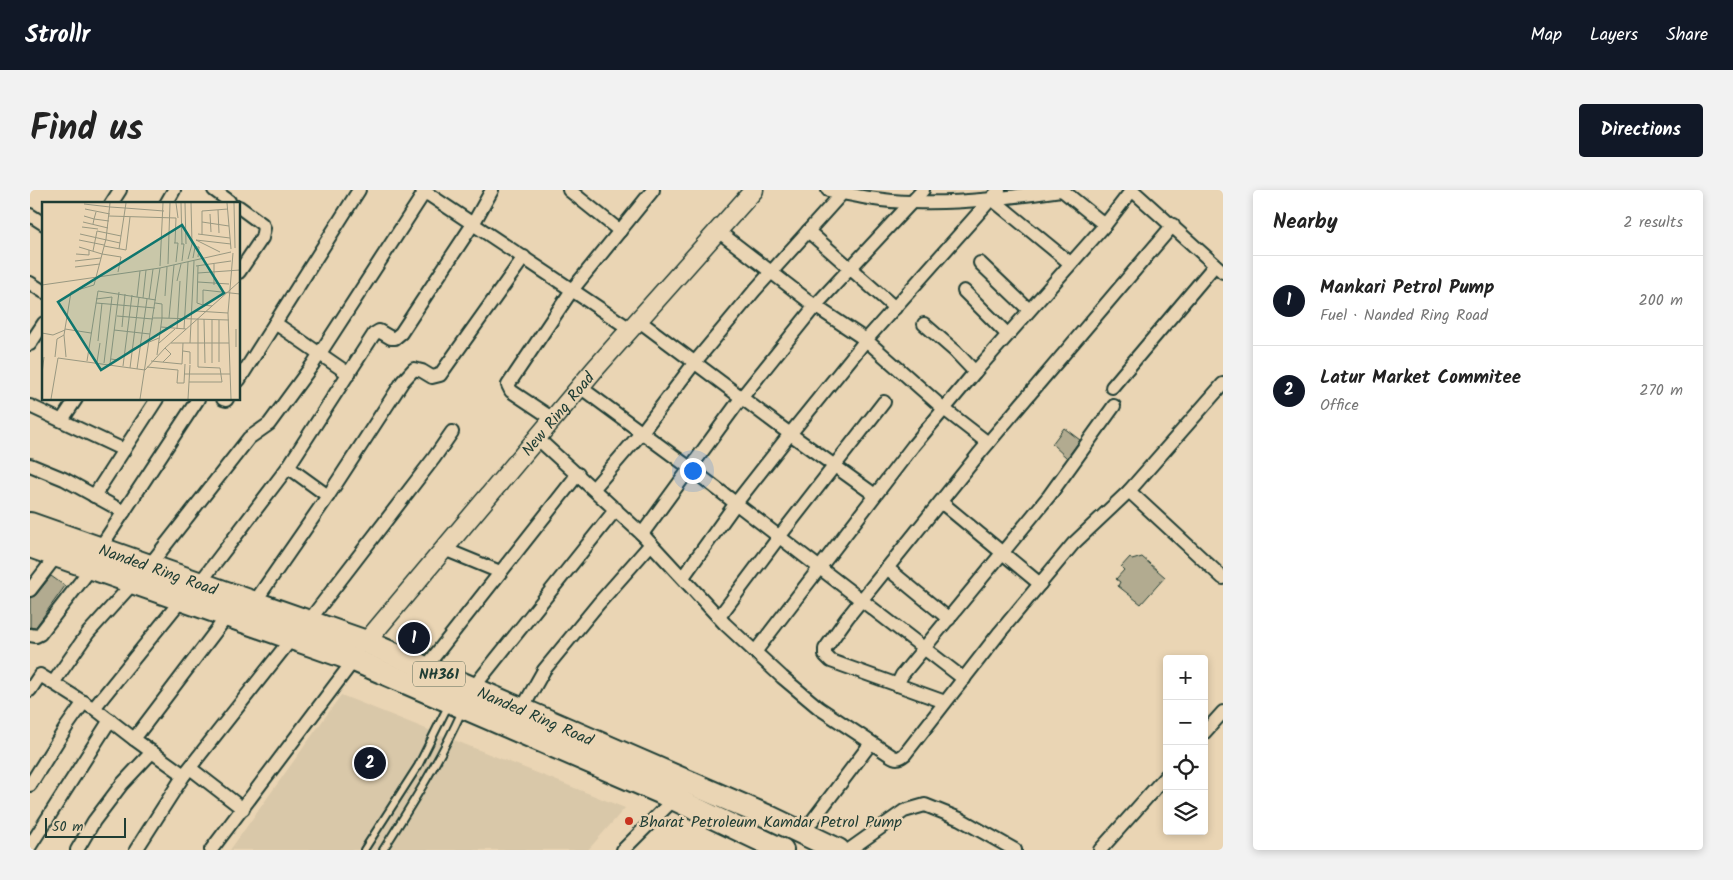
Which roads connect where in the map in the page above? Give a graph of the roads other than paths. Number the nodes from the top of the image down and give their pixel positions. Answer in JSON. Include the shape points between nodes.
{"nodes":[{"id":1,"x":120,"y":190,"type":"edge"},
{"id":2,"x":174,"y":190,"type":"edge"},
{"id":3,"x":214,"y":190,"type":"edge"},
{"id":4,"x":359,"y":190,"type":"edge"},
{"id":5,"x":492,"y":190,"type":"edge"},
{"id":6,"x":569,"y":190,"type":"edge"},
{"id":7,"x":653,"y":190,"type":"edge"},
{"id":8,"x":754,"y":190,"type":"edge"},
{"id":9,"x":828,"y":190,"type":"edge"},
{"id":10,"x":923,"y":190,"type":"edge"},
{"id":11,"x":1062,"y":190,"type":"edge"},
{"id":12,"x":1132,"y":190,"type":"edge"},
{"id":13,"x":424,"y":191,"type":"edge"},
{"id":14,"x":844,"y":192,"type":"edge"},
{"id":15,"x":995,"y":195,"type":"edge"},
{"id":16,"x":112,"y":202,"type":"edge"},
{"id":17,"x":167,"y":202,"type":"edge"},
{"id":18,"x":229,"y":202,"type":"edge"},
{"id":19,"x":912,"y":202,"type":"junction"},
{"id":20,"x":240,"y":209,"type":"edge"},
{"id":21,"x":30,"y":215,"type":"edge"},
{"id":22,"x":42,"y":223,"type":"edge"},
{"id":23,"x":473,"y":224,"type":"junction"},
{"id":24,"x":1104,"y":225,"type":"junction"},
{"id":25,"x":1172,"y":225,"type":"junction"},
{"id":26,"x":718,"y":230,"type":"junction"},
{"id":27,"x":620,"y":231,"type":"junction"},
{"id":28,"x":808,"y":231,"type":"junction"},
{"id":29,"x":524,"y":258,"type":"junction"},
{"id":30,"x":980,"y":263,"type":"dead end"},
{"id":31,"x":1070,"y":263,"type":"junction"},
{"id":32,"x":1219,"y":268,"type":"edge"},
{"id":33,"x":851,"y":269,"type":"junction"},
{"id":34,"x":240,"y":271,"type":"edge"},
{"id":35,"x":771,"y":272,"type":"junction"},
{"id":36,"x":30,"y":283,"type":"edge"},
{"id":37,"x":572,"y":290,"type":"junction"},
{"id":38,"x":42,"y":291,"type":"edge"},
{"id":39,"x":964,"y":291,"type":"dead end"},
{"id":40,"x":815,"y":306,"type":"junction"},
{"id":41,"x":895,"y":308,"type":"junction"},
{"id":42,"x":1029,"y":310,"type":"junction"},
{"id":43,"x":275,"y":323,"type":"junction"},
{"id":44,"x":634,"y":324,"type":"junction"},
{"id":45,"x":924,"y":324,"type":"dead end"},
{"id":46,"x":42,"y":326,"type":"edge"},
{"id":47,"x":1007,"y":334,"type":"junction"},
{"id":48,"x":866,"y":340,"type":"junction"},
{"id":49,"x":30,"y":344,"type":"edge"},
{"id":50,"x":320,"y":354,"type":"junction"},
{"id":51,"x":695,"y":362,"type":"junction"},
{"id":52,"x":975,"y":372,"type":"junction"},
{"id":53,"x":349,"y":374,"type":"junction"},
{"id":54,"x":240,"y":378,"type":"edge"},
{"id":55,"x":1223,"y":384,"type":"edge"},
{"id":56,"x":580,"y":387,"type":"junction"},
{"id":57,"x":1112,"y":387,"type":"dead end"},
{"id":58,"x":742,"y":398,"type":"junction"},
{"id":59,"x":75,"y":400,"type":"edge"},
{"id":60,"x":156,"y":400,"type":"edge"},
{"id":61,"x":197,"y":400,"type":"edge"},
{"id":62,"x":884,"y":402,"type":"dead end"},
{"id":63,"x":30,"y":406,"type":"edge"},
{"id":64,"x":1114,"y":406,"type":"dead end"},
{"id":65,"x":944,"y":409,"type":"junction"},
{"id":66,"x":553,"y":419,"type":"junction"},
{"id":67,"x":62,"y":420,"type":"junction"},
{"id":68,"x":452,"y":432,"type":"dead end"},
{"id":69,"x":642,"y":432,"type":"junction"},
{"id":70,"x":790,"y":434,"type":"junction"},
{"id":71,"x":538,"y":438,"type":"junction"},
{"id":72,"x":988,"y":443,"type":"junction"},
{"id":73,"x":124,"y":450,"type":"junction"},
{"id":74,"x":30,"y":465,"type":"edge"},
{"id":75,"x":835,"y":466,"type":"junction"},
{"id":76,"x":288,"y":467,"type":"junction"},
{"id":77,"x":690,"y":468,"type":"junction"},
{"id":78,"x":578,"y":474,"type":"junction"},
{"id":79,"x":594,"y":488,"type":"junction"},
{"id":80,"x":1130,"y":491,"type":"junction"},
{"id":81,"x":875,"y":495,"type":"junction"},
{"id":82,"x":94,"y":496,"type":"junction"},
{"id":83,"x":328,"y":496,"type":"junction"},
{"id":84,"x":941,"y":502,"type":"junction"},
{"id":85,"x":736,"y":503,"type":"junction"},
{"id":86,"x":616,"y":509,"type":"junction"},
{"id":87,"x":124,"y":512,"type":"junction"},
{"id":88,"x":30,"y":524,"type":"edge"},
{"id":89,"x":642,"y":534,"type":"junction"},
{"id":90,"x":779,"y":537,"type":"junction"},
{"id":91,"x":651,"y":544,"type":"junction"},
{"id":92,"x":30,"y":546,"type":"edge"},
{"id":93,"x":444,"y":550,"type":"junction"},
{"id":94,"x":1002,"y":553,"type":"junction"},
{"id":95,"x":57,"y":555,"type":"junction"},
{"id":96,"x":96,"y":558,"type":"junction"},
{"id":97,"x":819,"y":568,"type":"junction"},
{"id":98,"x":887,"y":568,"type":"junction"},
{"id":99,"x":500,"y":572,"type":"junction"},
{"id":100,"x":141,"y":574,"type":"junction"},
{"id":101,"x":683,"y":577,"type":"junction"},
{"id":102,"x":1223,"y":578,"type":"edge"},
{"id":103,"x":200,"y":584,"type":"junction"},
{"id":104,"x":1040,"y":584,"type":"junction"},
{"id":105,"x":30,"y":590,"type":"edge"},
{"id":106,"x":182,"y":599,"type":"junction"},
{"id":107,"x":861,"y":601,"type":"junction"},
{"id":108,"x":254,"y":603,"type":"junction"},
{"id":109,"x":228,"y":615,"type":"junction"},
{"id":110,"x":719,"y":617,"type":"junction"},
{"id":111,"x":948,"y":619,"type":"junction"},
{"id":112,"x":308,"y":622,"type":"junction"},
{"id":113,"x":30,"y":635,"type":"edge"},
{"id":114,"x":292,"y":638,"type":"junction"},
{"id":115,"x":924,"y":648,"type":"junction"},
{"id":116,"x":360,"y":651,"type":"junction"},
{"id":117,"x":755,"y":652,"type":"junction"},
{"id":118,"x":425,"y":668,"type":"junction"},
{"id":119,"x":964,"y":679,"type":"junction"},
{"id":120,"x":53,"y":683,"type":"junction"},
{"id":121,"x":897,"y":685,"type":"junction"},
{"id":122,"x":30,"y":690,"type":"edge"},
{"id":123,"x":462,"y":699,"type":"junction"},
{"id":124,"x":946,"y":702,"type":"junction"},
{"id":125,"x":89,"y":705,"type":"junction"},
{"id":126,"x":522,"y":709,"type":"junction"},
{"id":127,"x":1223,"y":712,"type":"edge"},
{"id":128,"x":110,"y":720,"type":"junction"},
{"id":129,"x":1208,"y":729,"type":"edge"},
{"id":130,"x":134,"y":739,"type":"junction"},
{"id":131,"x":871,"y":743,"type":"junction"},
{"id":132,"x":152,"y":752,"type":"junction"},
{"id":133,"x":187,"y":771,"type":"junction"},
{"id":134,"x":1163,"y":779,"type":"edge"},
{"id":135,"x":30,"y":786,"type":"edge"},
{"id":136,"x":674,"y":799,"type":"junction"},
{"id":137,"x":243,"y":809,"type":"junction"},
{"id":138,"x":803,"y":833,"type":"junction"},
{"id":139,"x":30,"y":846,"type":"edge"},
{"id":140,"x":77,"y":850,"type":"edge"},
{"id":141,"x":136,"y":850,"type":"edge"},
{"id":142,"x":211,"y":850,"type":"edge"},
{"id":143,"x":364,"y":850,"type":"edge"},
{"id":144,"x":383,"y":850,"type":"edge"},
{"id":145,"x":623,"y":850,"type":"edge"},
{"id":146,"x":782,"y":850,"type":"edge"},
{"id":147,"x":838,"y":850,"type":"edge"},
{"id":148,"x":850,"y":850,"type":"edge"},
{"id":149,"x":1014,"y":850,"type":"edge"},
{"id":150,"x":1100,"y":850,"type":"edge"}],
"edges":[{"from":1,"to":16,"type":"street"},
{"from":2,"to":17,"type":"street"},
{"from":3,"to":18,"type":"street"},
{"from":4,"to":43,"type":"street"},
{"from":5,"to":23,"type":"street"},
{"from":6,"to":27,"type":"street"},
{"from":7,"to":27,"type":"street"},
{"from":8,"to":26,"type":"street","name":"New Ring Road"},
{"from":9,"to":14,"type":"street"},
{"from":10,"to":19,"type":"street"},
{"from":11,"to":15,"type":"street"},
{"from":11,"to":24,"type":"street"},
{"from":12,"to":24,"type":"street"},
{"from":12,"to":25,"type":"street"},
{"from":13,"to":23,"type":"street"},
{"from":13,"to":50,"type":"street"},
{"from":14,"to":19,"type":"street"},
{"from":14,"to":28,"type":"street"},
{"from":15,"to":19,"type":"street"},
{"from":15,"to":31,"type":"street"},
{"from":15,"to":41,"type":"street"},
{"from":19,"to":33,"type":"street"},
{"from":20,"to":34,"type":"street","via":[[264,228],[262,238]]},
{"from":21,"to":22,"type":"street"},
{"from":23,"to":29,"type":"street"},
{"from":23,"to":53,"type":"street","via":[[398,337],[391,338],[377,332]]},
{"from":24,"to":31,"type":"street"},
{"from":25,"to":32,"type":"street"},
{"from":25,"to":72,"type":"street"},
{"from":26,"to":35,"type":"street"},
{"from":26,"to":44,"type":"street","name":"New Ring Road"},
{"from":27,"to":37,"type":"street"},
{"from":28,"to":33,"type":"street"},
{"from":28,"to":35,"type":"street"},
{"from":29,"to":37,"type":"street"},
{"from":29,"to":83,"type":"street","via":[[440,374],[432,377],[418,369],[411,371]]},
{"from":30,"to":42,"type":"street"},
{"from":31,"to":42,"type":"street"},
{"from":32,"to":57,"type":"street"},
{"from":33,"to":40,"type":"street"},
{"from":33,"to":41,"type":"street"},
{"from":35,"to":40,"type":"street"},
{"from":35,"to":51,"type":"street"},
{"from":36,"to":38,"type":"street"},
{"from":37,"to":44,"type":"street"},
{"from":37,"to":66,"type":"street","via":[[508,385],[511,391]]},
{"from":39,"to":47,"type":"street"},
{"from":40,"to":48,"type":"street"},
{"from":40,"to":58,"type":"street"},
{"from":41,"to":48,"type":"street"},
{"from":42,"to":47,"type":"street"},
{"from":43,"to":50,"type":"street"},
{"from":43,"to":54,"type":"street"},
{"from":44,"to":51,"type":"street"},
{"from":44,"to":56,"type":"street","name":"New Ring Road"},
{"from":45,"to":52,"type":"street"},
{"from":46,"to":49,"type":"street"},
{"from":47,"to":52,"type":"street"},
{"from":48,"to":65,"type":"street"},
{"from":48,"to":70,"type":"street"},
{"from":50,"to":53,"type":"street"},
{"from":50,"to":100,"type":"street","via":[[270,424],[249,438]]},
{"from":51,"to":58,"type":"street"},
{"from":51,"to":69,"type":"street"},
{"from":52,"to":65,"type":"street"},
{"from":53,"to":76,"type":"street"},
{"from":55,"to":80,"type":"street"},
{"from":56,"to":66,"type":"street","name":"New Ring Road"},
{"from":56,"to":69,"type":"street"},
{"from":58,"to":70,"type":"street"},
{"from":58,"to":77,"type":"street"},
{"from":59,"to":67,"type":"street"},
{"from":60,"to":73,"type":"street"},
{"from":61,"to":87,"type":"street"},
{"from":62,"to":75,"type":"street"},
{"from":63,"to":67,"type":"street"},
{"from":64,"to":94,"type":"street","via":[[1049,496]]},
{"from":65,"to":72,"type":"street"},
{"from":65,"to":81,"type":"street"},
{"from":66,"to":71,"type":"street","name":"New Ring Road"},
{"from":67,"to":73,"type":"street"},
{"from":68,"to":112,"type":"street"},
{"from":69,"to":77,"type":"street"},
{"from":69,"to":79,"type":"street"},
{"from":70,"to":75,"type":"street"},
{"from":70,"to":85,"type":"street"},
{"from":71,"to":78,"type":"street"},
{"from":71,"to":93,"type":"street","name":"New Ring Road"},
{"from":72,"to":84,"type":"street"},
{"from":73,"to":82,"type":"street"},
{"from":74,"to":82,"type":"street"},
{"from":75,"to":81,"type":"street"},
{"from":75,"to":90,"type":"street"},
{"from":76,"to":83,"type":"street"},
{"from":76,"to":103,"type":"street"},
{"from":77,"to":85,"type":"street"},
{"from":77,"to":89,"type":"street"},
{"from":78,"to":79,"type":"street"},
{"from":78,"to":99,"type":"street"},
{"from":79,"to":86,"type":"street"},
{"from":80,"to":102,"type":"street"},
{"from":80,"to":104,"type":"street","via":[[1073,544]]},
{"from":81,"to":97,"type":"street"},
{"from":82,"to":87,"type":"street"},
{"from":83,"to":108,"type":"street"},
{"from":84,"to":94,"type":"street"},
{"from":84,"to":98,"type":"street"},
{"from":85,"to":90,"type":"street"},
{"from":85,"to":101,"type":"street"},
{"from":86,"to":89,"type":"street"},
{"from":86,"to":123,"type":"street"},
{"from":87,"to":96,"type":"street"},
{"from":88,"to":96,"type":"highway","name":"Nanded Ring Road","number":"NH361"},
{"from":89,"to":91,"type":"street"},
{"from":90,"to":97,"type":"street"},
{"from":90,"to":110,"type":"street"},
{"from":91,"to":101,"type":"street"},
{"from":91,"to":126,"type":"street","via":[[544,670]]},
{"from":92,"to":95,"type":"highway","number":"NH361"},
{"from":93,"to":99,"type":"street"},
{"from":93,"to":116,"type":"street","name":"New Ring Road"},
{"from":94,"to":104,"type":"street"},
{"from":94,"to":111,"type":"street"},
{"from":95,"to":96,"type":"highway","number":"NH361"},
{"from":95,"to":105,"type":"street"},
{"from":96,"to":100,"type":"highway","name":"Nanded Ring Road","number":"NH361"},
{"from":96,"to":113,"type":"street","via":[[40,634]]},
{"from":97,"to":107,"type":"street"},
{"from":97,"to":117,"type":"street"},
{"from":98,"to":107,"type":"street"},
{"from":98,"to":111,"type":"street"},
{"from":99,"to":118,"type":"street"},
{"from":100,"to":103,"type":"highway","name":"Nanded Ring Road","number":"NH361"},
{"from":100,"to":106,"type":"highway","number":"NH361"},
{"from":100,"to":120,"type":"street","via":[[88,633]]},
{"from":101,"to":110,"type":"street"},
{"from":103,"to":108,"type":"highway","name":"Nanded Ring Road","number":"NH361"},
{"from":104,"to":119,"type":"street"},
{"from":106,"to":109,"type":"highway","number":"NH361"},
{"from":106,"to":125,"type":"street"},
{"from":107,"to":115,"type":"street"},
{"from":107,"to":121,"type":"street","via":[[825,649],[825,655],[838,664]]},
{"from":108,"to":112,"type":"highway","name":"Nanded Ring Road","number":"NH361"},
{"from":109,"to":114,"type":"highway","number":"NH361"},
{"from":109,"to":130,"type":"street"},
{"from":110,"to":117,"type":"street"},
{"from":111,"to":115,"type":"street"},
{"from":112,"to":116,"type":"highway","name":"Nanded Ring Road","number":"NH361"},
{"from":114,"to":116,"type":"highway","number":"NH361"},
{"from":114,"to":133,"type":"street"},
{"from":115,"to":119,"type":"street"},
{"from":115,"to":121,"type":"street"},
{"from":116,"to":118,"type":"highway","name":"Nanded Ring Road","number":"NH361"},
{"from":116,"to":123,"type":"highway","number":"NH361"},
{"from":116,"to":137,"type":"street"},
{"from":117,"to":131,"type":"street","via":[[819,708]]},
{"from":118,"to":123,"type":"highway","name":"Nanded Ring Road","number":"NH361"},
{"from":119,"to":124,"type":"street"},
{"from":120,"to":122,"type":"street","via":[[40,675]]},
{"from":120,"to":125,"type":"street"},
{"from":121,"to":124,"type":"street"},
{"from":123,"to":126,"type":"highway","name":"Nanded Ring Road","number":"NH361"},
{"from":123,"to":136,"type":"highway","number":"NH361"},
{"from":123,"to":143,"type":"lane"},
{"from":123,"to":144,"type":"lane","via":[[448,743]]},
{"from":124,"to":131,"type":"street","via":[[900,759]]},
{"from":125,"to":128,"type":"street"},
{"from":125,"to":135,"type":"street","via":[[66,726]]},
{"from":126,"to":138,"type":"highway","name":"Nanded Ring Road","number":"NH361"},
{"from":127,"to":129,"type":"street"},
{"from":128,"to":130,"type":"street"},
{"from":128,"to":139,"type":"street"},
{"from":130,"to":132,"type":"street"},
{"from":131,"to":138,"type":"street"},
{"from":132,"to":133,"type":"street"},
{"from":132,"to":140,"type":"street","via":[[122,784]]},
{"from":133,"to":137,"type":"street"},
{"from":133,"to":141,"type":"street"},
{"from":134,"to":150,"type":"street"},
{"from":136,"to":145,"type":"street"},
{"from":136,"to":146,"type":"highway","number":"NH361"},
{"from":137,"to":142,"type":"street"},
{"from":138,"to":147,"type":"highway","name":"Nanded Ring Road","number":"NH361"},
{"from":148,"to":149,"type":"street","via":[[904,811],[925,805],[960,819]]}]}
